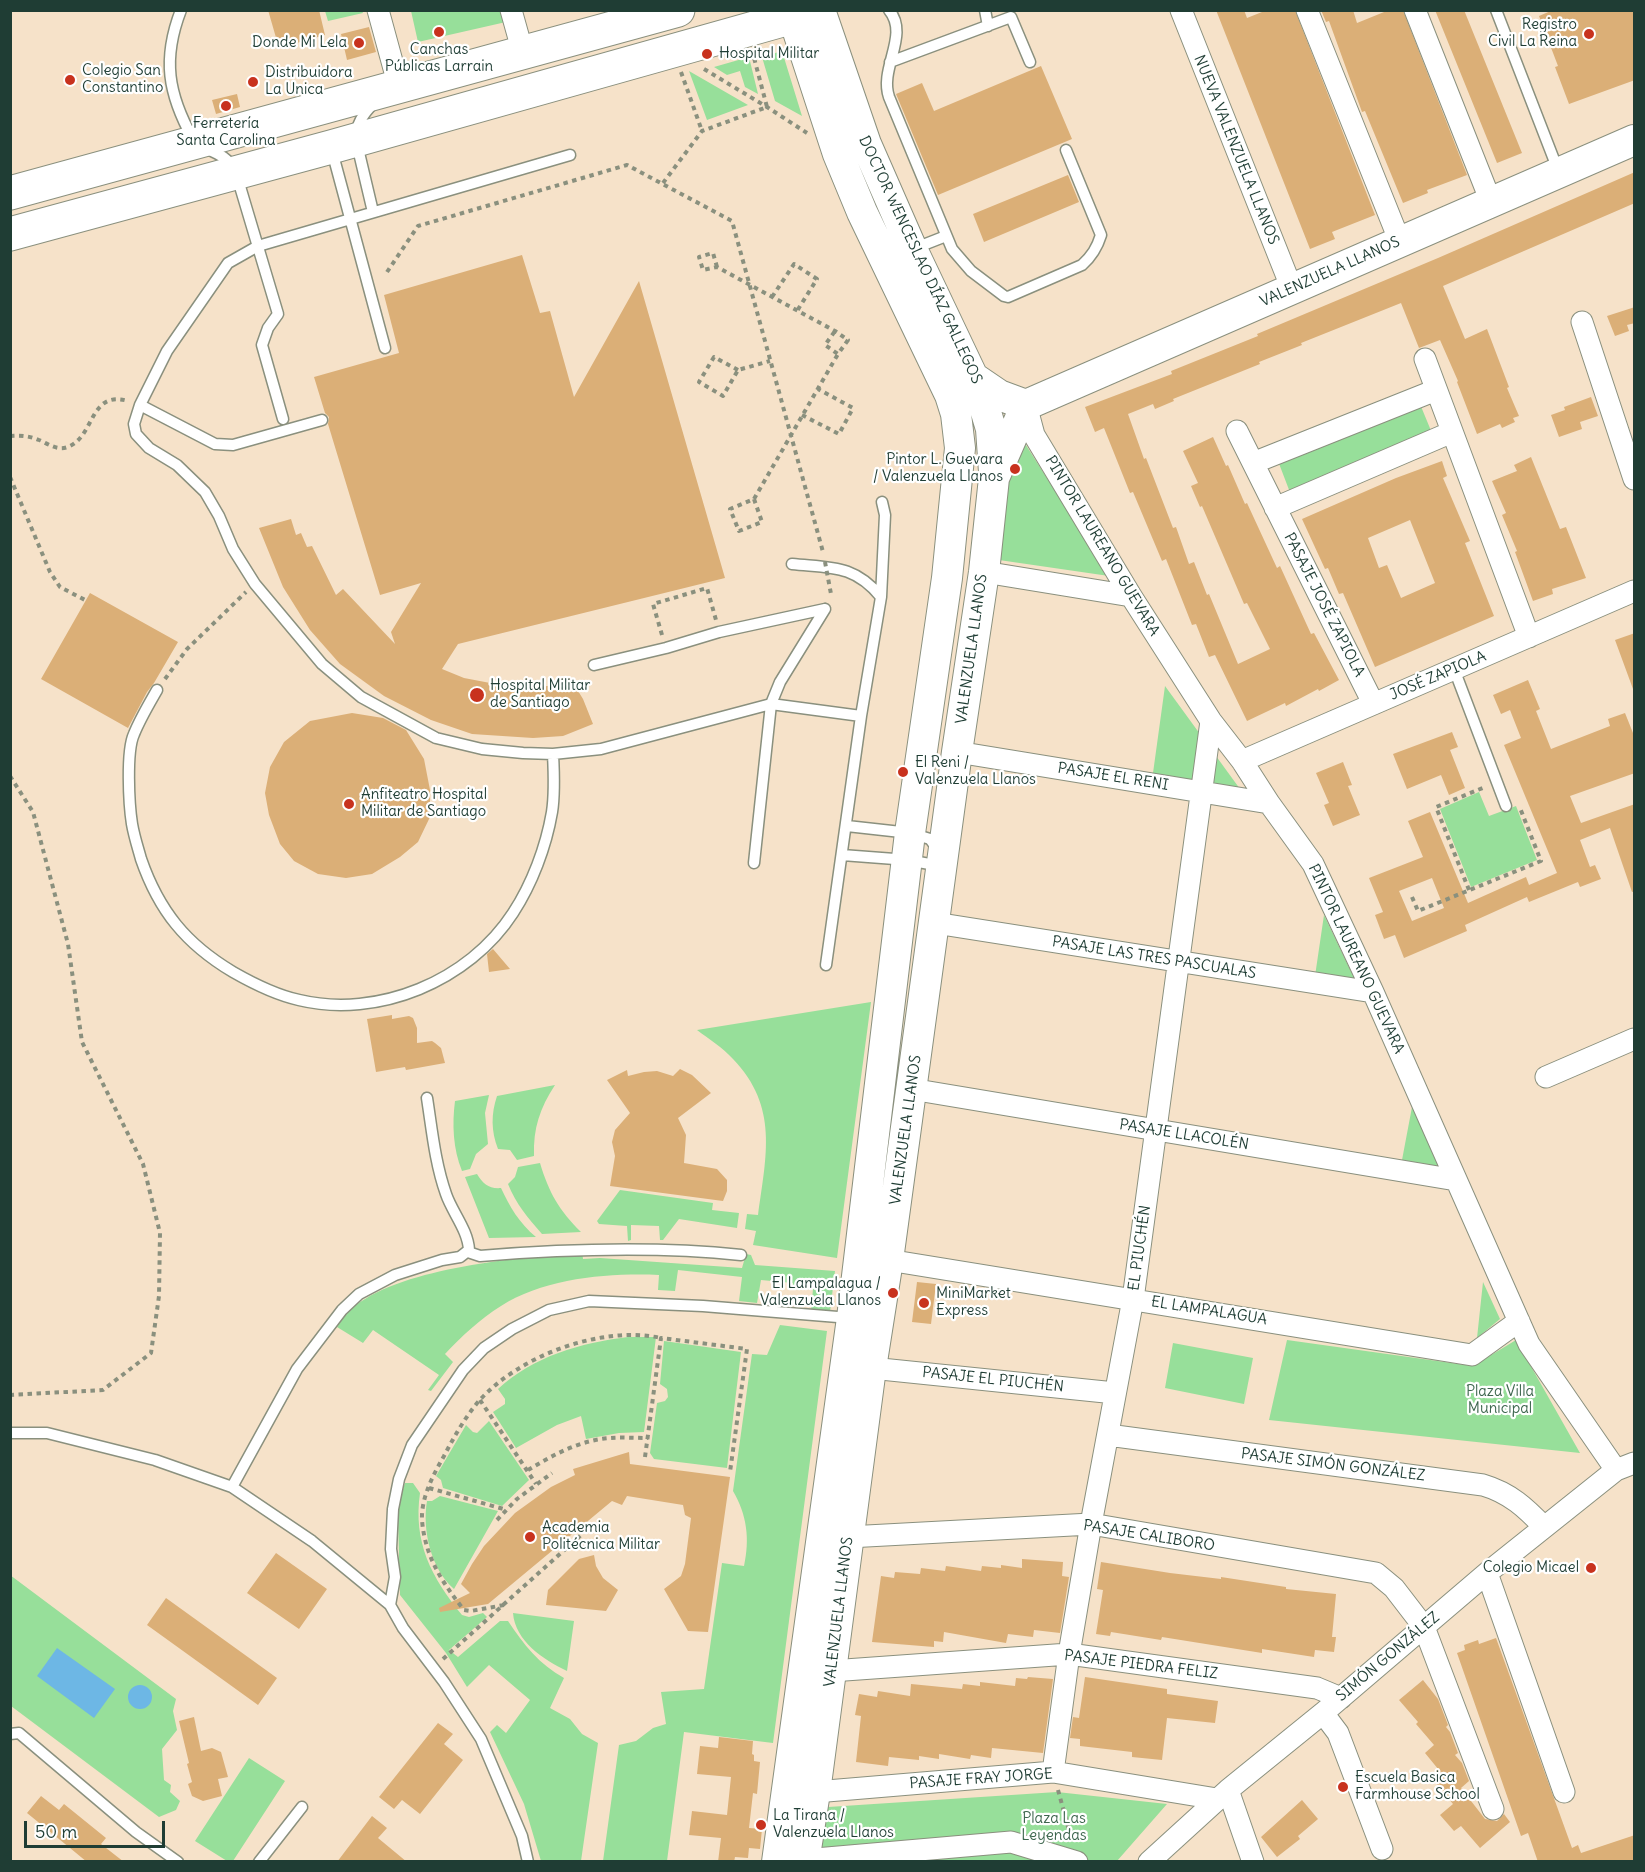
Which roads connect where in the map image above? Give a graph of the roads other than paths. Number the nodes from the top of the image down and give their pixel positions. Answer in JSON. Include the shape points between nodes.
{"nodes":[{"id":1,"x":181,"y":10,"type":"edge"},
{"id":2,"x":378,"y":10,"type":"edge"},
{"id":3,"x":511,"y":10,"type":"edge"},
{"id":4,"x":678,"y":10,"type":"edge"},
{"id":5,"x":985,"y":10,"type":"edge"},
{"id":6,"x":1181,"y":10,"type":"edge"},
{"id":7,"x":1307,"y":10,"type":"edge"},
{"id":8,"x":1415,"y":10,"type":"edge"},
{"id":9,"x":1496,"y":10,"type":"edge"},
{"id":10,"x":805,"y":12,"type":"edge"},
{"id":11,"x":891,"y":13,"type":"edge"},
{"id":12,"x":638,"y":16,"type":"edge"},
{"id":13,"x":988,"y":26,"type":"junction"},
{"id":14,"x":523,"y":53,"type":"junction"},
{"id":15,"x":890,"y":62,"type":"junction"},
{"id":16,"x":1030,"y":62,"type":"dead end"},
{"id":17,"x":394,"y":88,"type":"junction"},
{"id":18,"x":1635,"y":140,"type":"edge"},
{"id":19,"x":195,"y":142,"type":"junction"},
{"id":20,"x":343,"y":143,"type":"junction"},
{"id":21,"x":1066,"y":150,"type":"dead end"},
{"id":22,"x":570,"y":155,"type":"dead end"},
{"id":23,"x":1559,"y":172,"type":"junction"},
{"id":24,"x":236,"y":173,"type":"junction"},
{"id":25,"x":10,"y":193,"type":"edge"},
{"id":26,"x":1491,"y":202,"type":"junction"},
{"id":27,"x":373,"y":212,"type":"junction"},
{"id":28,"x":350,"y":218,"type":"junction"},
{"id":29,"x":10,"y":234,"type":"edge"},
{"id":30,"x":946,"y":236,"type":"junction"},
{"id":31,"x":1400,"y":242,"type":"junction"},
{"id":32,"x":258,"y":246,"type":"junction"},
{"id":33,"x":912,"y":249,"type":"junction"},
{"id":34,"x":1292,"y":289,"type":"junction"},
{"id":35,"x":1582,"y":322,"type":"dead end"},
{"id":36,"x":385,"y":348,"type":"dead end"},
{"id":37,"x":1425,"y":359,"type":"dead end"},
{"id":38,"x":974,"y":378,"type":"junction"},
{"id":39,"x":1436,"y":390,"type":"junction"},
{"id":40,"x":140,"y":405,"type":"junction"},
{"id":41,"x":1026,"y":405,"type":"junction"},
{"id":42,"x":283,"y":419,"type":"dead end"},
{"id":43,"x":322,"y":420,"type":"dead end"},
{"id":44,"x":1237,"y":431,"type":"dead end"},
{"id":45,"x":1452,"y":432,"type":"junction"},
{"id":46,"x":960,"y":462,"type":"joint"},
{"id":47,"x":1253,"y":463,"type":"junction"},
{"id":48,"x":994,"y":478,"type":"junction"},
{"id":49,"x":1635,"y":479,"type":"edge"},
{"id":50,"x":882,"y":502,"type":"dead end"},
{"id":51,"x":1275,"y":508,"type":"junction"},
{"id":52,"x":792,"y":564,"type":"dead end"},
{"id":53,"x":984,"y":572,"type":"junction"},
{"id":54,"x":1633,"y":595,"type":"edge"},
{"id":55,"x":1131,"y":596,"type":"junction"},
{"id":56,"x":881,"y":597,"type":"junction"},
{"id":57,"x":1529,"y":637,"type":"junction"},
{"id":58,"x":594,"y":665,"type":"dead end"},
{"id":59,"x":1454,"y":669,"type":"junction"},
{"id":60,"x":157,"y":690,"type":"road end"},
{"id":61,"x":1373,"y":703,"type":"junction"},
{"id":62,"x":771,"y":704,"type":"junction"},
{"id":63,"x":861,"y":716,"type":"junction"},
{"id":64,"x":1211,"y":721,"type":"junction"},
{"id":65,"x":957,"y":752,"type":"junction"},
{"id":66,"x":553,"y":753,"type":"junction"},
{"id":67,"x":1242,"y":761,"type":"junction"},
{"id":68,"x":1202,"y":791,"type":"junction"},
{"id":69,"x":1269,"y":802,"type":"junction"},
{"id":70,"x":1506,"y":806,"type":"road end"},
{"id":71,"x":847,"y":826,"type":"junction"},
{"id":72,"x":909,"y":847,"type":"junction"},
{"id":73,"x":842,"y":855,"type":"junction"},
{"id":74,"x":943,"y":862,"type":"junction"},
{"id":75,"x":754,"y":863,"type":"dead end"},
{"id":76,"x":935,"y":923,"type":"junction"},
{"id":77,"x":1179,"y":962,"type":"junction"},
{"id":78,"x":826,"y":965,"type":"dead end"},
{"id":79,"x":1373,"y":992,"type":"junction"},
{"id":80,"x":1635,"y":1039,"type":"edge"},
{"id":81,"x":1546,"y":1077,"type":"dead end"},
{"id":82,"x":911,"y":1089,"type":"junction"},
{"id":83,"x":427,"y":1098,"type":"dead end"},
{"id":84,"x":1156,"y":1130,"type":"junction"},
{"id":85,"x":1456,"y":1180,"type":"junction"},
{"id":86,"x":468,"y":1252,"type":"junction"},
{"id":87,"x":741,"y":1255,"type":"dead end"},
{"id":88,"x":888,"y":1260,"type":"junction"},
{"id":89,"x":1133,"y":1299,"type":"junction"},
{"id":90,"x":865,"y":1320,"type":"junction"},
{"id":91,"x":1519,"y":1321,"type":"junction"},
{"id":92,"x":871,"y":1368,"type":"junction"},
{"id":93,"x":1115,"y":1393,"type":"junction"},
{"id":94,"x":10,"y":1433,"type":"edge"},
{"id":95,"x":1107,"y":1435,"type":"junction"},
{"id":96,"x":1625,"y":1467,"type":"edge"},
{"id":97,"x":232,"y":1487,"type":"junction"},
{"id":98,"x":1091,"y":1524,"type":"junction"},
{"id":99,"x":1544,"y":1527,"type":"junction"},
{"id":100,"x":848,"y":1537,"type":"junction"},
{"id":101,"x":1487,"y":1573,"type":"junction"},
{"id":102,"x":390,"y":1605,"type":"junction"},
{"id":103,"x":1424,"y":1627,"type":"junction"},
{"id":104,"x":1069,"y":1654,"type":"junction"},
{"id":105,"x":831,"y":1671,"type":"junction"},
{"id":106,"x":1341,"y":1698,"type":"junction"},
{"id":107,"x":1323,"y":1713,"type":"junction"},
{"id":108,"x":10,"y":1734,"type":"edge"},
{"id":109,"x":1053,"y":1772,"type":"junction"},
{"id":110,"x":815,"y":1792,"type":"junction"},
{"id":111,"x":1564,"y":1792,"type":"dead end"},
{"id":112,"x":1222,"y":1794,"type":"junction"},
{"id":113,"x":302,"y":1807,"type":"dead end"},
{"id":114,"x":1493,"y":1809,"type":"dead end"},
{"id":115,"x":1382,"y":1850,"type":"dead end"},
{"id":116,"x":1076,"y":1856,"type":"edge"},
{"id":117,"x":795,"y":1861,"type":"edge"},
{"id":118,"x":178,"y":1862,"type":"edge"},
{"id":119,"x":259,"y":1862,"type":"edge"},
{"id":120,"x":528,"y":1862,"type":"edge"},
{"id":121,"x":1149,"y":1862,"type":"edge"},
{"id":122,"x":1253,"y":1862,"type":"edge"}],
"edges":[{"from":1,"to":19,"type":"lane","via":[[172,34],[171,79],[179,111]]},
{"from":2,"to":17,"type":"street"},
{"from":3,"to":14,"type":"street"},
{"from":4,"to":12,"type":"main road"},
{"from":5,"to":13,"type":"lane"},
{"from":6,"to":34,"type":"street","name":"NUEVA VALENZUELA LLANOS"},
{"from":7,"to":31,"type":"street"},
{"from":8,"to":26,"type":"street"},
{"from":9,"to":23,"type":"lane"},
{"from":10,"to":20,"type":"main road"},
{"from":10,"to":33,"type":"main road","name":"DOCTOR WENCESLAO DÍAZ GALLEGOS"},
{"from":10,"to":46,"type":"main road","name":"DOCTOR WENCESLAO DÍAZ GALLEGOS","via":[[838,154],[950,395],[959,434]]},
{"from":11,"to":15,"type":"lane","via":[[898,32]]},
{"from":12,"to":14,"type":"main road"},
{"from":13,"to":15,"type":"lane"},
{"from":13,"to":16,"type":"lane","via":[[1011,17]]},
{"from":14,"to":17,"type":"main road"},
{"from":15,"to":30,"type":"lane","via":[[888,97]]},
{"from":17,"to":19,"type":"main road"},
{"from":17,"to":20,"type":"lane","via":[[378,98]]},
{"from":18,"to":23,"type":"main road","name":"VALENZUELA LLANOS"},
{"from":19,"to":24,"type":"lane","via":[[231,162]]},
{"from":19,"to":25,"type":"main road"},
{"from":20,"to":24,"type":"main road"},
{"from":20,"to":27,"type":"lane"},
{"from":20,"to":28,"type":"lane"},
{"from":21,"to":30,"type":"lane","via":[[1101,235],[1097,248],[1082,265],[1008,297],[959,260]]},
{"from":22,"to":27,"type":"lane"},
{"from":23,"to":26,"type":"main road","name":"VALENZUELA LLANOS"},
{"from":24,"to":29,"type":"main road"},
{"from":24,"to":32,"type":"lane"},
{"from":26,"to":31,"type":"main road","name":"VALENZUELA LLANOS"},
{"from":27,"to":28,"type":"lane"},
{"from":28,"to":32,"type":"lane"},
{"from":28,"to":36,"type":"lane"},
{"from":30,"to":33,"type":"lane"},
{"from":31,"to":34,"type":"main road","name":"VALENZUELA LLANOS"},
{"from":32,"to":40,"type":"lane","via":[[228,263],[167,351]]},
{"from":32,"to":42,"type":"lane","via":[[278,314],[262,345]]},
{"from":33,"to":38,"type":"main road","name":"DOCTOR WENCESLAO DÍAZ GALLEGOS"},
{"from":34,"to":41,"type":"main road","name":"VALENZUELA LLANOS"},
{"from":35,"to":49,"type":"street"},
{"from":37,"to":39,"type":"street"},
{"from":38,"to":41,"type":"main road","via":[[999,395]]},
{"from":38,"to":48,"type":"main road","name":"DOCTOR WENCESLAO DÍAZ GALLEGOS","via":[[991,429]]},
{"from":39,"to":45,"type":"street"},
{"from":39,"to":47,"type":"street"},
{"from":40,"to":43,"type":"lane","via":[[215,444],[233,445]]},
{"from":40,"to":66,"type":"lane","via":[[134,424],[136,434],[205,492],[255,584],[322,664],[361,697],[436,738],[482,749]]},
{"from":41,"to":48,"type":"main road","name":"VALENZUELA LLANOS"},
{"from":41,"to":55,"type":"street","name":"PINTOR LAUREANO GUEVARA","via":[[1034,435]]},
{"from":44,"to":47,"type":"street","name":"PASAJE JOSÉ ZAPIOLA"},
{"from":45,"to":51,"type":"street"},
{"from":45,"to":57,"type":"street"},
{"from":46,"to":72,"type":"main road","name":"VALENZUELA LLANOS"},
{"from":47,"to":51,"type":"street","name":"PASAJE JOSÉ ZAPIOLA"},
{"from":48,"to":53,"type":"main road","name":"VALENZUELA LLANOS"},
{"from":50,"to":56,"type":"lane","via":[[885,514]]},
{"from":51,"to":61,"type":"street","name":"PASAJE JOSÉ ZAPIOLA"},
{"from":52,"to":56,"type":"lane","via":[[848,571],[870,584]]},
{"from":53,"to":55,"type":"street"},
{"from":53,"to":65,"type":"main road","name":"VALENZUELA LLANOS"},
{"from":54,"to":57,"type":"street","name":"JOSÉ ZAPIOLA"},
{"from":55,"to":64,"type":"street","name":"PINTOR LAUREANO GUEVARA"},
{"from":56,"to":63,"type":"lane"},
{"from":57,"to":59,"type":"street","name":"JOSÉ ZAPIOLA"},
{"from":58,"to":62,"type":"lane","via":[[825,609],[780,682]]},
{"from":59,"to":61,"type":"street","name":"JOSÉ ZAPIOLA"},
{"from":59,"to":70,"type":"lane"},
{"from":60,"to":66,"type":"lane","via":[[133,736],[130,761],[132,824],[151,886],[178,928],[218,963],[279,995],[302,1001],[342,1005],[407,994],[452,972],[494,939],[522,897],[545,842],[552,812]]},
{"from":61,"to":67,"type":"street","name":"JOSÉ ZAPIOLA"},
{"from":62,"to":63,"type":"lane"},
{"from":62,"to":66,"type":"lane","via":[[601,749]]},
{"from":62,"to":75,"type":"lane"},
{"from":63,"to":71,"type":"lane"},
{"from":64,"to":67,"type":"street","name":"PINTOR LAUREANO GUEVARA"},
{"from":64,"to":68,"type":"street","name":"EL PIUCHÉN"},
{"from":65,"to":68,"type":"street","name":"PASAJE EL RENI"},
{"from":65,"to":74,"type":"main road","name":"VALENZUELA LLANOS"},
{"from":67,"to":69,"type":"street","name":"PINTOR LAUREANO GUEVARA"},
{"from":68,"to":69,"type":"street","name":"PASAJE EL RENI"},
{"from":68,"to":77,"type":"street","name":"EL PIUCHÉN"},
{"from":69,"to":79,"type":"street","name":"PINTOR LAUREANO GUEVARA","via":[[1313,864]]},
{"from":71,"to":72,"type":"lane"},
{"from":71,"to":73,"type":"lane"},
{"from":72,"to":73,"type":"lane"},
{"from":72,"to":74,"type":"lane"},
{"from":72,"to":74,"type":"lane","via":[[930,838]]},
{"from":72,"to":90,"type":"main road","name":"VALENZUELA LLANOS"},
{"from":73,"to":78,"type":"lane"},
{"from":74,"to":76,"type":"main road","name":"VALENZUELA LLANOS"},
{"from":76,"to":77,"type":"street","name":"PASAJE LAS TRES PASCUALAS"},
{"from":76,"to":82,"type":"main road","name":"VALENZUELA LLANOS"},
{"from":77,"to":79,"type":"street","name":"PASAJE LAS TRES PASCUALAS"},
{"from":77,"to":84,"type":"street","name":"EL PIUCHÉN"},
{"from":79,"to":85,"type":"street","name":"PINTOR LAUREANO GUEVARA"},
{"from":80,"to":81,"type":"street"},
{"from":82,"to":84,"type":"street","name":"PASAJE LLACOLÉN"},
{"from":82,"to":88,"type":"main road","name":"VALENZUELA LLANOS"},
{"from":83,"to":86,"type":"lane","via":[[437,1165]]},
{"from":84,"to":85,"type":"street","name":"PASAJE LLACOLÉN"},
{"from":84,"to":89,"type":"street","name":"EL PIUCHÉN"},
{"from":85,"to":91,"type":"street","name":"PINTOR LAUREANO GUEVARA"},
{"from":86,"to":87,"type":"lane","via":[[480,1256],[669,1249]]},
{"from":86,"to":97,"type":"lane","via":[[395,1275],[359,1294],[342,1310],[297,1369]]},
{"from":88,"to":89,"type":"street","name":"EL LAMPALAGUA"},
{"from":88,"to":90,"type":"main road","name":"VALENZUELA LLANOS"},
{"from":89,"to":91,"type":"street","name":"EL LAMPALAGUA","via":[[1472,1355]]},
{"from":89,"to":93,"type":"street","name":"EL PIUCHÉN"},
{"from":90,"to":92,"type":"main road","name":"VALENZUELA LLANOS"},
{"from":90,"to":102,"type":"lane","via":[[589,1301],[549,1310],[512,1329],[484,1348],[463,1370],[412,1445],[393,1509],[391,1549],[395,1577]]},
{"from":90,"to":117,"type":"main road","name":"VALENZUELA LLANOS"},
{"from":91,"to":96,"type":"street","name":"PINTOR LAUREANO GUEVARA","via":[[1529,1344]]},
{"from":92,"to":93,"type":"street","name":"PASAJE EL PIUCHÉN"},
{"from":92,"to":100,"type":"main road","name":"VALENZUELA LLANOS"},
{"from":93,"to":95,"type":"street","name":"EL PIUCHÉN"},
{"from":94,"to":97,"type":"lane","via":[[47,1433],[155,1460]]},
{"from":95,"to":98,"type":"street","name":"EL PIUCHÉN"},
{"from":95,"to":99,"type":"street","name":"PASAJE SIMÓN GONZÁLEZ","via":[[1484,1485],[1518,1501]]},
{"from":96,"to":99,"type":"street","name":"SIMÓN GONZÁLEZ"},
{"from":97,"to":102,"type":"lane","via":[[312,1541]]},
{"from":98,"to":100,"type":"street","name":"PASAJE CALIBORO"},
{"from":98,"to":103,"type":"street","name":"PASAJE CALIBORO","via":[[1376,1574],[1394,1587]]},
{"from":98,"to":104,"type":"street","name":"EL PIUCHÉN"},
{"from":99,"to":101,"type":"street","name":"SIMÓN GONZÁLEZ"},
{"from":100,"to":105,"type":"main road","name":"VALENZUELA LLANOS"},
{"from":101,"to":103,"type":"street","name":"SIMÓN GONZÁLEZ"},
{"from":101,"to":111,"type":"street"},
{"from":102,"to":120,"type":"lane","via":[[481,1739],[522,1836]]},
{"from":103,"to":106,"type":"street","name":"SIMÓN GONZÁLEZ"},
{"from":103,"to":114,"type":"street"},
{"from":104,"to":105,"type":"street","name":"PASAJE PIEDRA FELIZ"},
{"from":104,"to":106,"type":"street","name":"PASAJE PIEDRA FELIZ","via":[[1317,1688]]},
{"from":104,"to":109,"type":"street","name":"EL PIUCHÉN"},
{"from":105,"to":110,"type":"main road","name":"VALENZUELA LLANOS"},
{"from":106,"to":107,"type":"street","name":"SIMÓN GONZÁLEZ"},
{"from":107,"to":112,"type":"street","name":"SIMÓN GONZÁLEZ"},
{"from":107,"to":115,"type":"street","via":[[1338,1732]]},
{"from":108,"to":118,"type":"lane","via":[[19,1733],[136,1832]]},
{"from":109,"to":110,"type":"street","name":"PASAJE FRAY JORGE"},
{"from":109,"to":112,"type":"street","name":"PASAJE FRAY JORGE"},
{"from":110,"to":117,"type":"main road","name":"VALENZUELA LLANOS"},
{"from":112,"to":121,"type":"street","name":"SIMÓN GONZÁLEZ"},
{"from":112,"to":122,"type":"street"},
{"from":113,"to":119,"type":"lane"},
{"from":116,"to":117,"type":"street","via":[[1011,1842]]}]}
